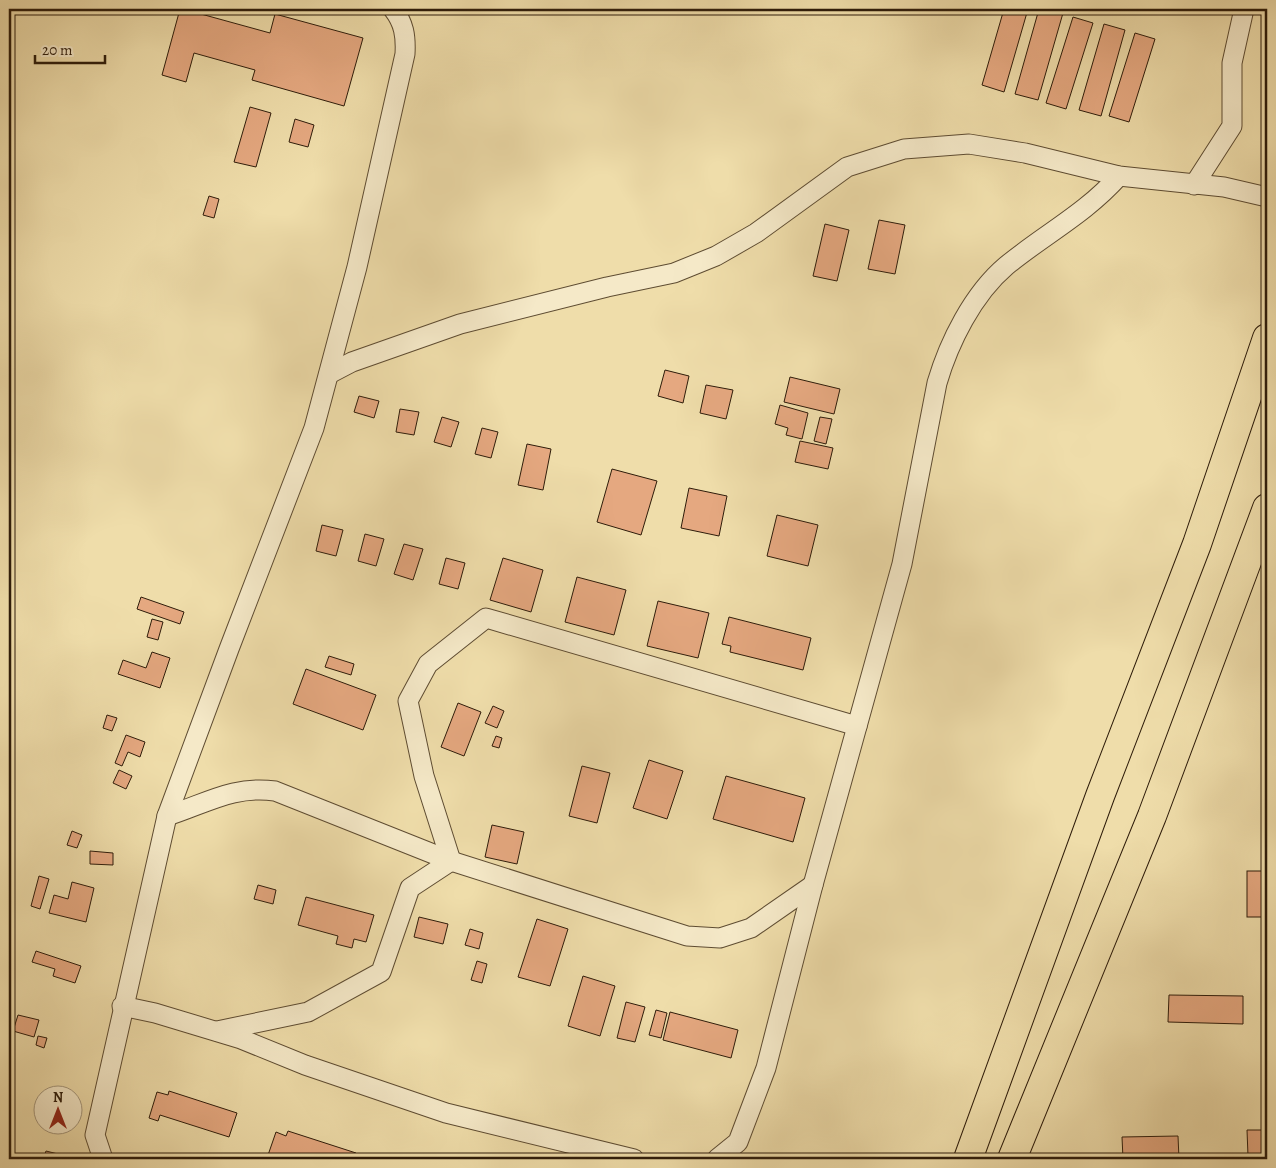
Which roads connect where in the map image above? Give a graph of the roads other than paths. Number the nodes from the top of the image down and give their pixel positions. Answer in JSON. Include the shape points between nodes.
{"nodes":[{"id":1,"x":393,"y":9,"type":"edge"},
{"id":2,"x":1244,"y":9,"type":"edge"},
{"id":3,"x":1119,"y":176,"type":"junction"},
{"id":4,"x":1194,"y":185,"type":"junction"},
{"id":5,"x":1267,"y":197,"type":"edge"},
{"id":6,"x":1267,"y":338,"type":"edge"},
{"id":7,"x":329,"y":374,"type":"junction"},
{"id":8,"x":1267,"y":508,"type":"edge"},
{"id":9,"x":857,"y":726,"type":"junction"},
{"id":10,"x":167,"y":816,"type":"junction"},
{"id":11,"x":452,"y":862,"type":"junction"},
{"id":12,"x":813,"y":884,"type":"junction"},
{"id":13,"x":122,"y":1006,"type":"junction"},
{"id":14,"x":216,"y":1031,"type":"junction"},
{"id":15,"x":102,"y":1159,"type":"edge"},
{"id":16,"x":634,"y":1159,"type":"edge"},
{"id":17,"x":717,"y":1159,"type":"edge"},
{"id":18,"x":968,"y":1159,"type":"edge"},
{"id":19,"x":1012,"y":1159,"type":"edge"}],
"edges":[{"from":1,"to":7,"type":"street","via":[[406,36],[405,54],[357,268]]},
{"from":2,"to":4,"type":"street","via":[[1232,63],[1232,126]]},
{"from":3,"to":4,"type":"street"},
{"from":3,"to":7,"type":"street","via":[[1025,153],[968,144],[895,151],[847,167],[756,234],[716,256],[674,273],[460,324],[352,362]]},
{"from":3,"to":9,"type":"street","via":[[1099,198],[1006,267],[984,291],[954,340],[937,383],[902,564]]},
{"from":4,"to":5,"type":"street","via":[[1224,187]]},
{"from":6,"to":18,"type":"highway","via":[[1197,544],[1100,796]]},
{"from":7,"to":10,"type":"street","via":[[309,445]]},
{"from":8,"to":19,"type":"highway","via":[[1152,816]]},
{"from":9,"to":11,"type":"street","via":[[486,618],[428,664],[408,701],[424,776]]},
{"from":9,"to":12,"type":"street"},
{"from":10,"to":11,"type":"street","via":[[240,790],[275,791]]},
{"from":10,"to":13,"type":"street"},
{"from":11,"to":12,"type":"street","via":[[687,936],[720,938],[751,928]]},
{"from":11,"to":14,"type":"street","via":[[410,888],[381,972],[308,1012]]},
{"from":12,"to":17,"type":"street","via":[[766,1068],[738,1142]]},
{"from":13,"to":14,"type":"street"},
{"from":13,"to":15,"type":"street","via":[[94,1135]]},
{"from":14,"to":16,"type":"street","via":[[446,1113]]}]}
